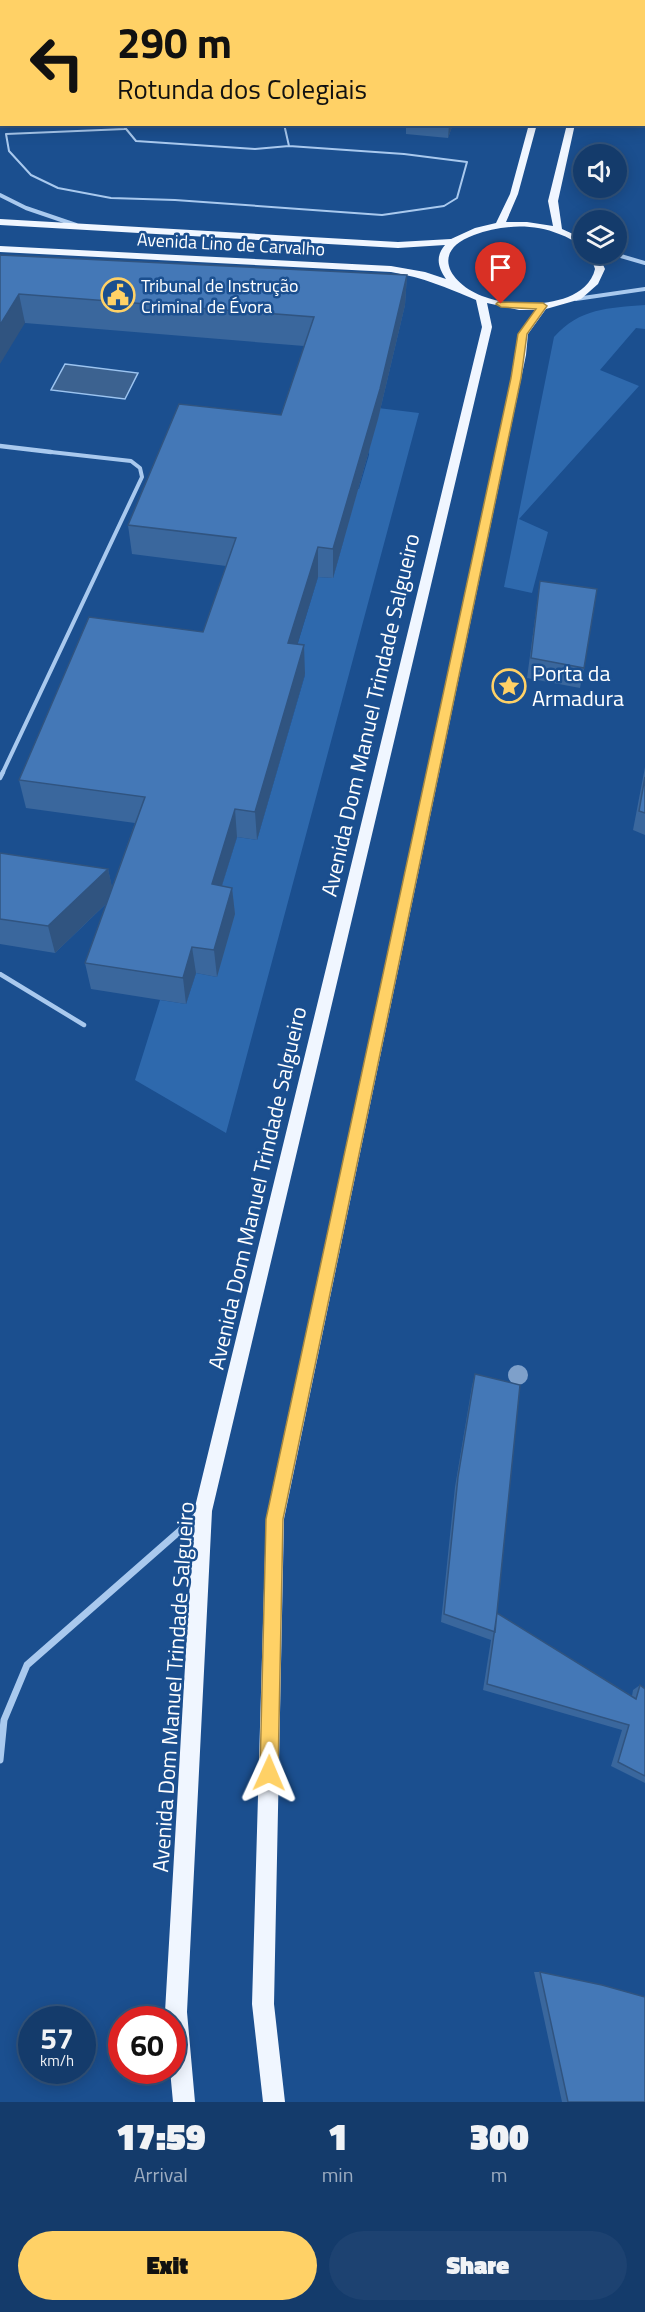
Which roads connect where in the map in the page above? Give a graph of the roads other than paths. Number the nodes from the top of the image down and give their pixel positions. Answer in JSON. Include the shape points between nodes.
{"nodes":[{"id":1,"x":123,"y":126,"type":"edge"},
{"id":2,"x":284,"y":126,"type":"edge"},
{"id":3,"x":532,"y":126,"type":"edge"},
{"id":4,"x":571,"y":126,"type":"edge"},
{"id":5,"x":125,"y":129,"type":"junction"},
{"id":6,"x":289,"y":146,"type":"junction"},
{"id":7,"x":0,"y":195,"type":"edge"},
{"id":8,"x":0,"y":222,"type":"edge"},
{"id":9,"x":500,"y":225,"type":"junction"},
{"id":10,"x":82,"y":227,"type":"junction"},
{"id":11,"x":558,"y":231,"type":"junction"},
{"id":12,"x":573,"y":238,"type":"edge"},
{"id":13,"x":453,"y":242,"type":"junction"},
{"id":14,"x":0,"y":249,"type":"edge"},
{"id":15,"x":627,"y":258,"type":"edge"},
{"id":16,"x":645,"y":263,"type":"edge"},
{"id":17,"x":599,"y":264,"type":"edge"},
{"id":18,"x":458,"y":287,"type":"junction"},
{"id":19,"x":645,"y":289,"type":"edge"},
{"id":20,"x":481,"y":299,"type":"junction"},
{"id":21,"x":570,"y":300,"type":"junction"},
{"id":22,"x":543,"y":306,"type":"junction"},
{"id":23,"x":0,"y":446,"type":"edge"},
{"id":24,"x":51,"y":452,"type":"joint"},
{"id":25,"x":0,"y":777,"type":"edge"},
{"id":26,"x":0,"y":974,"type":"edge"},
{"id":27,"x":84,"y":1025,"type":"dead end"},
{"id":28,"x":202,"y":1511,"type":"junction"},
{"id":29,"x":0,"y":1760,"type":"edge"},
{"id":30,"x":184,"y":2102,"type":"edge"},
{"id":31,"x":274,"y":2102,"type":"edge"}],
"edges":[{"from":1,"to":5,"type":"lane"},
{"from":2,"to":6,"type":"lane"},
{"from":3,"to":9,"type":"main road","via":[[514,194]]},
{"from":4,"to":11,"type":"main road","via":[[553,201]]},
{"from":5,"to":6,"type":"lane","via":[[136,141],[255,149]]},
{"from":5,"to":6,"type":"lane","via":[[6,134],[9,151],[31,176],[58,188],[111,198],[382,215],[444,206],[457,198],[467,162]]},
{"from":7,"to":10,"type":"street"},
{"from":8,"to":10,"type":"main road","name":"Avenida Lino de Carvalho"},
{"from":9,"to":11,"type":"main road","via":[[530,225]]},
{"from":9,"to":13,"type":"main road","via":[[465,234]]},
{"from":10,"to":13,"type":"main road","name":"Avenida Lino de Carvalho","via":[[398,245]]},
{"from":11,"to":12,"type":"main road"},
{"from":13,"to":18,"type":"main road","via":[[445,252],[443,264],[447,276]]},
{"from":14,"to":18,"type":"main road","name":"Avenida Lino de Carvalho","via":[[391,269],[425,275]]},
{"from":15,"to":16,"type":"street"},
{"from":17,"to":21,"type":"main road","via":[[597,279],[587,291]]},
{"from":18,"to":20,"type":"main road","name":"Avenida Lino de Carvalho"},
{"from":19,"to":21,"type":"street"},
{"from":20,"to":22,"type":"main road","name":"Avenida Lino de Carvalho"},
{"from":20,"to":28,"type":"main road","name":"Avenida Dom Manuel Trindade Salgueiro","via":[[487,327]]},
{"from":21,"to":22,"type":"main road","name":"Avenida Lino de Carvalho"},
{"from":22,"to":31,"type":"main road","via":[[523,334],[274,1519],[263,2004]]},
{"from":23,"to":24,"type":"street"},
{"from":24,"to":25,"type":"lane","via":[[131,461],[140,468],[142,477]]},
{"from":26,"to":27,"type":"lane"},
{"from":28,"to":29,"type":"street","via":[[27,1665],[4,1720]]},
{"from":28,"to":30,"type":"main road","name":"Avenida Dom Manuel Trindade Salgueiro","via":[[176,2013]]}]}
